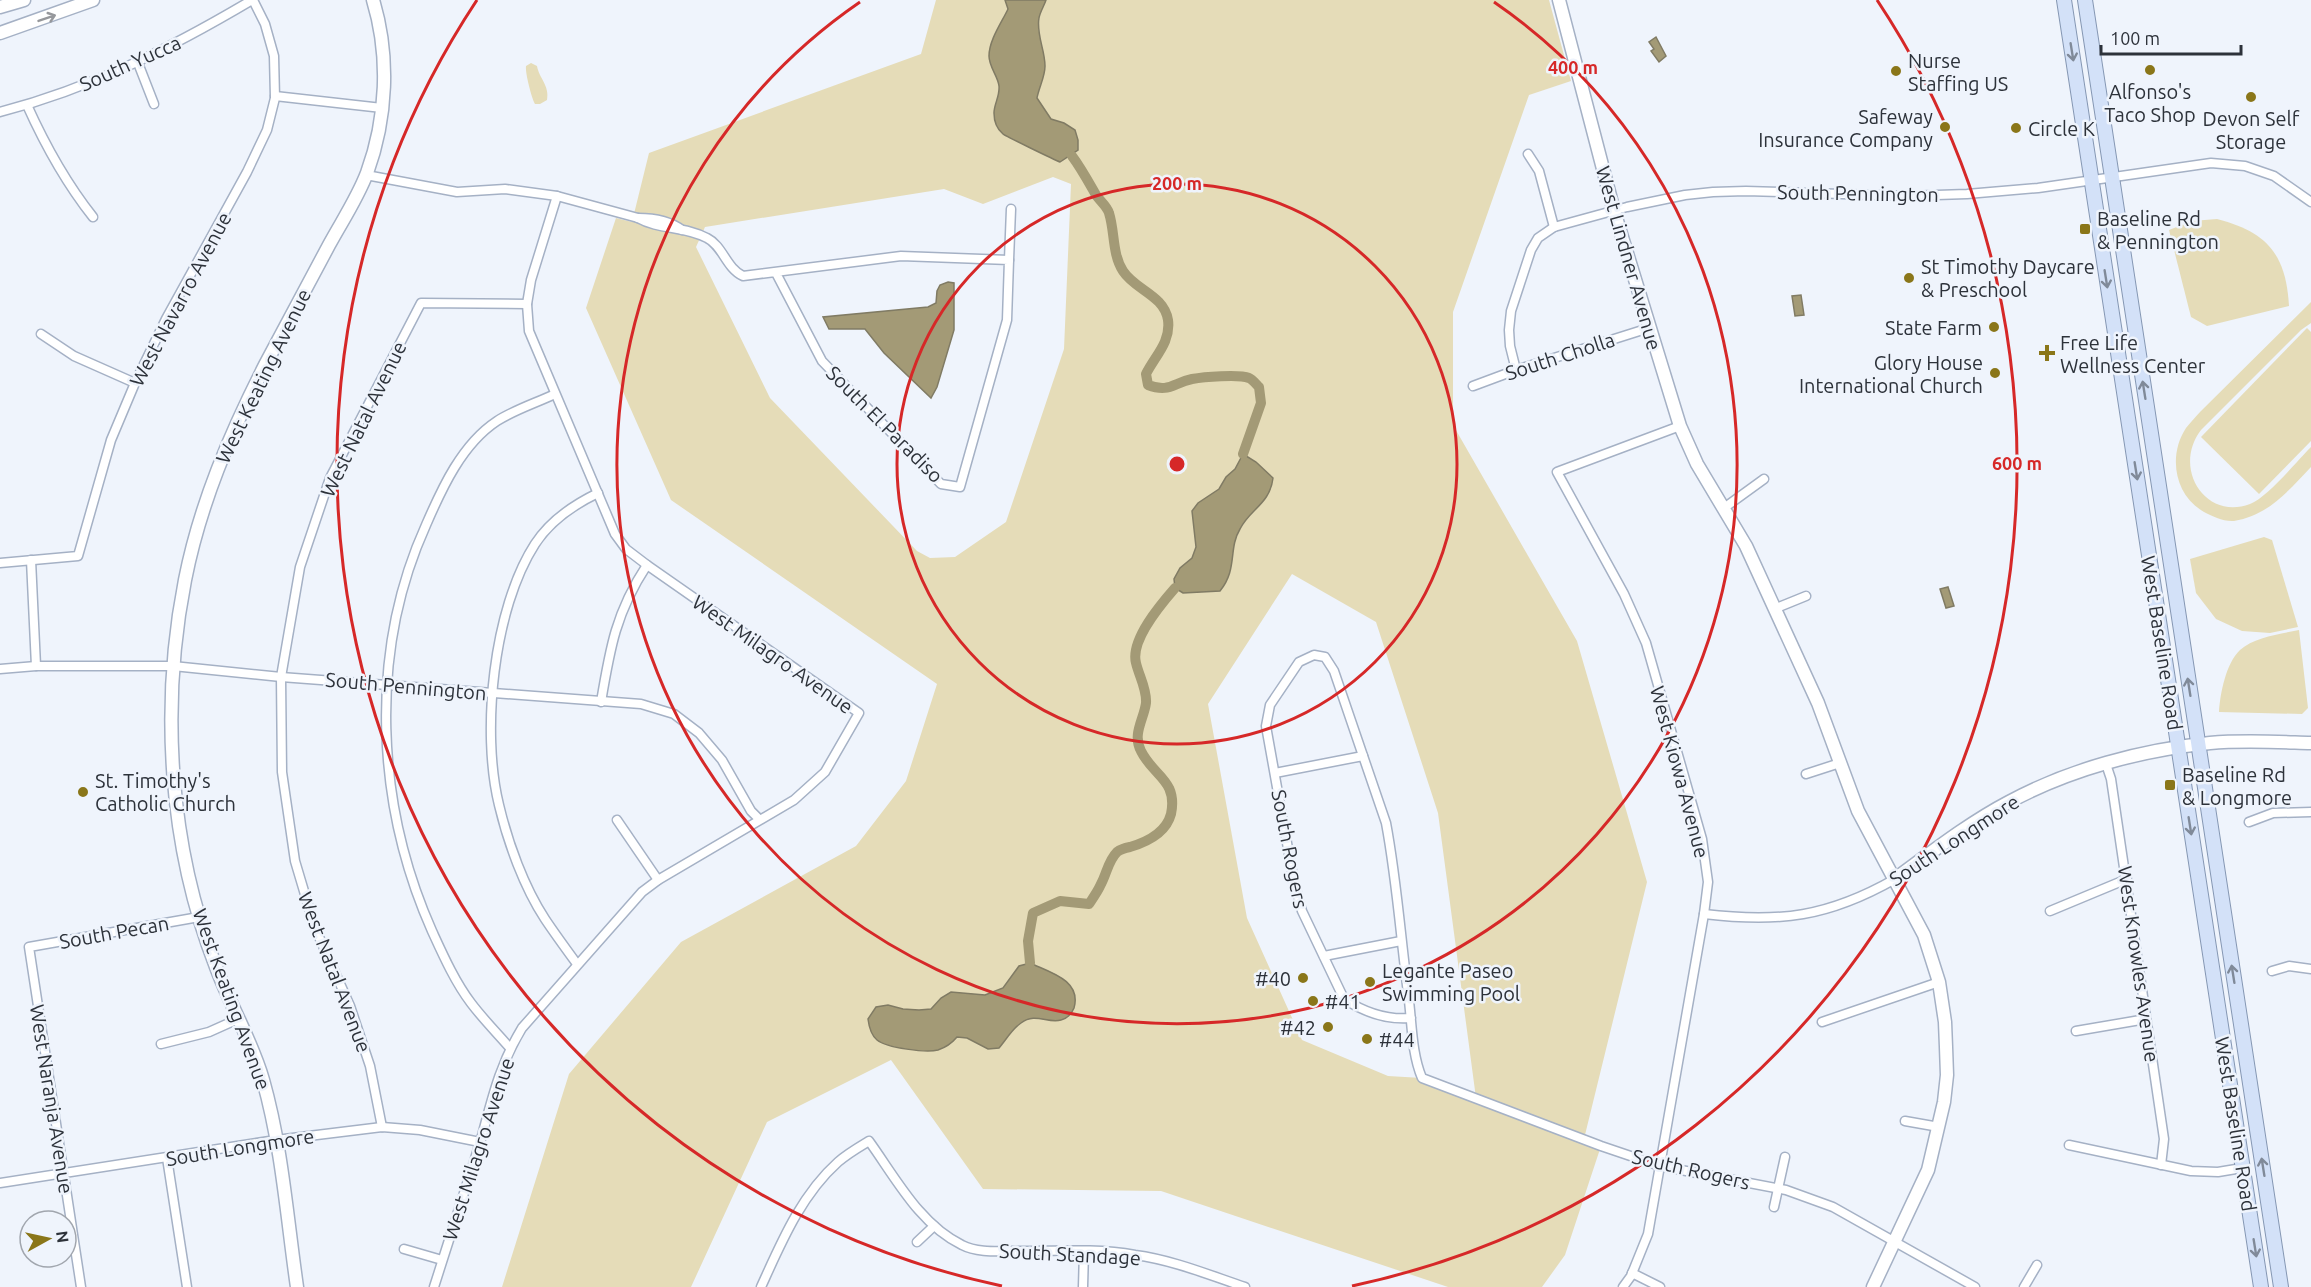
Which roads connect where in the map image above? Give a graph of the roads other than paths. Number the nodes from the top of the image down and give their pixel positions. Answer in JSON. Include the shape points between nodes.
{"nodes":[{"id":1,"x":24,"y":0,"type":"edge"},
{"id":2,"x":93,"y":0,"type":"edge"},
{"id":3,"x":253,"y":0,"type":"edge"},
{"id":4,"x":373,"y":0,"type":"edge"},
{"id":5,"x":1558,"y":0,"type":"edge"},
{"id":6,"x":2064,"y":0,"type":"edge"},
{"id":7,"x":2085,"y":0,"type":"edge"},
{"id":8,"x":5,"y":4,"type":"edge"},
{"id":9,"x":0,"y":33,"type":"edge"},
{"id":10,"x":138,"y":63,"type":"junction"},
{"id":11,"x":275,"y":96,"type":"junction"},
{"id":12,"x":154,"y":104,"type":"dead end"},
{"id":13,"x":27,"y":105,"type":"junction"},
{"id":14,"x":382,"y":108,"type":"junction"},
{"id":15,"x":0,"y":112,"type":"edge"},
{"id":16,"x":1528,"y":154,"type":"dead end"},
{"id":17,"x":366,"y":175,"type":"junction"},
{"id":18,"x":2111,"y":176,"type":"junction"},
{"id":19,"x":2091,"y":179,"type":"junction"},
{"id":20,"x":557,"y":196,"type":"junction"},
{"id":21,"x":2311,"y":202,"type":"edge"},
{"id":22,"x":1011,"y":209,"type":"dead end"},
{"id":23,"x":1614,"y":211,"type":"junction"},
{"id":24,"x":93,"y":217,"type":"dead end"},
{"id":25,"x":1554,"y":227,"type":"junction"},
{"id":26,"x":1009,"y":260,"type":"junction"},
{"id":27,"x":776,"y":273,"type":"junction"},
{"id":28,"x":527,"y":304,"type":"junction"},
{"id":29,"x":1648,"y":327,"type":"junction"},
{"id":30,"x":41,"y":334,"type":"dead end"},
{"id":31,"x":1516,"y":370,"type":"junction"},
{"id":32,"x":135,"y":383,"type":"junction"},
{"id":33,"x":1473,"y":386,"type":"dead end"},
{"id":34,"x":555,"y":394,"type":"junction"},
{"id":35,"x":1680,"y":426,"type":"junction"},
{"id":36,"x":1764,"y":480,"type":"dead end"},
{"id":37,"x":598,"y":493,"type":"junction"},
{"id":38,"x":1724,"y":508,"type":"junction"},
{"id":39,"x":30,"y":560,"type":"junction"},
{"id":40,"x":0,"y":562,"type":"edge"},
{"id":41,"x":647,"y":565,"type":"junction"},
{"id":42,"x":1806,"y":596,"type":"dead end"},
{"id":43,"x":1774,"y":609,"type":"junction"},
{"id":44,"x":36,"y":666,"type":"junction"},
{"id":45,"x":173,"y":666,"type":"junction"},
{"id":46,"x":0,"y":669,"type":"edge"},
{"id":47,"x":281,"y":677,"type":"junction"},
{"id":48,"x":386,"y":684,"type":"junction"},
{"id":49,"x":492,"y":693,"type":"junction"},
{"id":50,"x":601,"y":702,"type":"junction"},
{"id":51,"x":2311,"y":742,"type":"edge"},
{"id":52,"x":2198,"y":745,"type":"junction"},
{"id":53,"x":2178,"y":748,"type":"junction"},
{"id":54,"x":1363,"y":756,"type":"junction"},
{"id":55,"x":1840,"y":763,"type":"junction"},
{"id":56,"x":2106,"y":764,"type":"junction"},
{"id":57,"x":1275,"y":773,"type":"junction"},
{"id":58,"x":1806,"y":774,"type":"dead end"},
{"id":59,"x":2311,"y":812,"type":"edge"},
{"id":60,"x":759,"y":819,"type":"junction"},
{"id":61,"x":617,"y":820,"type":"dead end"},
{"id":62,"x":2249,"y":822,"type":"dead end"},
{"id":63,"x":1895,"y":879,"type":"junction"},
{"id":64,"x":2127,"y":879,"type":"junction"},
{"id":65,"x":658,"y":880,"type":"junction"},
{"id":66,"x":2050,"y":911,"type":"dead end"},
{"id":67,"x":1704,"y":914,"type":"junction"},
{"id":68,"x":199,"y":917,"type":"junction"},
{"id":69,"x":1401,"y":941,"type":"junction"},
{"id":70,"x":28,"y":947,"type":"joint"},
{"id":71,"x":1324,"y":956,"type":"junction"},
{"id":72,"x":577,"y":964,"type":"junction"},
{"id":73,"x":2311,"y":969,"type":"edge"},
{"id":74,"x":2272,"y":971,"type":"dead end"},
{"id":75,"x":1939,"y":982,"type":"junction"},
{"id":76,"x":1411,"y":1018,"type":"junction"},
{"id":77,"x":238,"y":1019,"type":"junction"},
{"id":78,"x":2146,"y":1019,"type":"junction"},
{"id":79,"x":1822,"y":1022,"type":"dead end"},
{"id":80,"x":2076,"y":1031,"type":"dead end"},
{"id":81,"x":161,"y":1044,"type":"dead end"},
{"id":82,"x":510,"y":1048,"type":"junction"},
{"id":83,"x":1905,"y":1121,"type":"dead end"},
{"id":84,"x":382,"y":1127,"type":"junction"},
{"id":85,"x":1939,"y":1127,"type":"junction"},
{"id":86,"x":276,"y":1140,"type":"junction"},
{"id":87,"x":480,"y":1142,"type":"junction"},
{"id":88,"x":2069,"y":1145,"type":"dead end"},
{"id":89,"x":1785,"y":1157,"type":"dead end"},
{"id":90,"x":167,"y":1158,"type":"junction"},
{"id":91,"x":2161,"y":1165,"type":"junction"},
{"id":92,"x":1660,"y":1166,"type":"junction"},
{"id":93,"x":2242,"y":1168,"type":"junction"},
{"id":94,"x":63,"y":1174,"type":"junction"},
{"id":95,"x":0,"y":1183,"type":"edge"},
{"id":96,"x":1779,"y":1189,"type":"junction"},
{"id":97,"x":1774,"y":1207,"type":"dead end"},
{"id":98,"x":934,"y":1226,"type":"junction"},
{"id":99,"x":917,"y":1242,"type":"dead end"},
{"id":100,"x":1893,"y":1242,"type":"junction"},
{"id":101,"x":404,"y":1249,"type":"dead end"},
{"id":102,"x":1084,"y":1251,"type":"junction"},
{"id":103,"x":442,"y":1260,"type":"junction"},
{"id":104,"x":2037,"y":1265,"type":"dead end"},
{"id":105,"x":1632,"y":1273,"type":"junction"},
{"id":106,"x":81,"y":1287,"type":"edge"},
{"id":107,"x":187,"y":1287,"type":"edge"},
{"id":108,"x":297,"y":1287,"type":"edge"},
{"id":109,"x":434,"y":1287,"type":"edge"},
{"id":110,"x":761,"y":1287,"type":"edge"},
{"id":111,"x":1083,"y":1287,"type":"edge"},
{"id":112,"x":1245,"y":1287,"type":"edge"},
{"id":113,"x":1623,"y":1287,"type":"edge"},
{"id":114,"x":1660,"y":1287,"type":"edge"},
{"id":115,"x":1873,"y":1287,"type":"edge"},
{"id":116,"x":1975,"y":1287,"type":"edge"},
{"id":117,"x":2024,"y":1287,"type":"edge"},
{"id":118,"x":2261,"y":1287,"type":"edge"},
{"id":119,"x":2281,"y":1287,"type":"edge"}],
"edges":[{"from":1,"to":8,"type":"street"},
{"from":9,"to":2,"type":"street","one_way":true},
{"from":3,"to":10,"type":"street","name":"South Yucca"},
{"from":3,"to":11,"type":"street","name":"West Navarro Avenue","via":[[274,56]]},
{"from":4,"to":14,"type":"street","name":"West Keating Avenue","via":[[384,59]]},
{"from":5,"to":23,"type":"street","name":"West Lindner Avenue"},
{"from":6,"to":19,"type":"main road","name":"West Baseline Road","one_way":true},
{"from":7,"to":18,"type":"main road","name":"West Baseline Road"},
{"from":10,"to":12,"type":"street"},
{"from":10,"to":13,"type":"street","name":"South Yucca"},
{"from":11,"to":14,"type":"street"},
{"from":11,"to":32,"type":"street","name":"West Navarro Avenue","via":[[267,130],[247,172]]},
{"from":13,"to":15,"type":"street","name":"South Yucca"},
{"from":13,"to":24,"type":"street","via":[[48,148]]},
{"from":14,"to":17,"type":"street","name":"West Keating Avenue"},
{"from":16,"to":25,"type":"street","via":[[1539,171]]},
{"from":17,"to":20,"type":"street","via":[[457,192],[505,189]]},
{"from":17,"to":45,"type":"street","name":"West Keating Avenue","via":[[230,435],[191,551]]},
{"from":18,"to":19,"type":"street","name":"South Pennington"},
{"from":18,"to":21,"type":"street","name":"South Pennington","via":[[2224,163],[2274,176]]},
{"from":52,"to":18,"type":"main road","name":"West Baseline Road","one_way":true},
{"from":19,"to":23,"type":"street","name":"South Pennington","via":[[2028,189],[1916,196],[1713,192]]},
{"from":19,"to":53,"type":"main road","name":"West Baseline Road","one_way":true},
{"from":20,"to":27,"type":"street","via":[[675,224],[708,238],[742,276]]},
{"from":20,"to":28,"type":"street","name":"West Milagro Avenue"},
{"from":22,"to":26,"type":"street","name":"South El Paradiso"},
{"from":23,"to":25,"type":"street","name":"South Pennington"},
{"from":23,"to":29,"type":"street","name":"West Lindner Avenue"},
{"from":25,"to":31,"type":"street","name":"South Pennington","via":[[1538,238],[1531,250],[1511,311],[1510,346]]},
{"from":26,"to":27,"type":"street","via":[[902,256]]},
{"from":26,"to":27,"type":"street","name":"South El Paradiso","via":[[1007,320],[960,488],[941,484],[822,361]]},
{"from":28,"to":34,"type":"street","name":"West Milagro Avenue","via":[[529,331]]},
{"from":28,"to":47,"type":"street","name":"West Natal Avenue","via":[[421,303],[330,478],[300,567]]},
{"from":29,"to":31,"type":"street","name":"South Cholla"},
{"from":29,"to":35,"type":"street","name":"West Lindner Avenue"},
{"from":30,"to":32,"type":"street","via":[[74,356]]},
{"from":31,"to":33,"type":"street","name":"South Cholla"},
{"from":32,"to":39,"type":"street","name":"West Navarro Avenue","via":[[111,440],[78,556]]},
{"from":34,"to":37,"type":"street","name":"West Milagro Avenue"},
{"from":34,"to":48,"type":"street","via":[[496,422],[465,452],[442,489],[420,539],[398,607]]},
{"from":35,"to":38,"type":"street","name":"West Lindner Avenue"},
{"from":35,"to":67,"type":"street","name":"West Kiowa Avenue","via":[[1557,472],[1624,594],[1646,643],[1702,839],[1708,882]]},
{"from":36,"to":38,"type":"street"},
{"from":37,"to":41,"type":"street","name":"West Milagro Avenue","via":[[615,534],[626,549]]},
{"from":37,"to":49,"type":"street","via":[[561,514],[535,544],[514,586],[499,640]]},
{"from":38,"to":43,"type":"street","name":"West Lindner Avenue"},
{"from":39,"to":40,"type":"street"},
{"from":39,"to":44,"type":"street"},
{"from":41,"to":50,"type":"street","via":[[621,612],[608,654]]},
{"from":41,"to":60,"type":"street","name":"West Milagro Avenue","via":[[859,713],[825,772],[794,800]]},
{"from":42,"to":43,"type":"street"},
{"from":43,"to":55,"type":"street","name":"West Lindner Avenue","via":[[1818,704]]},
{"from":44,"to":45,"type":"street","name":"South Pennington"},
{"from":44,"to":46,"type":"street","name":"South Pennington"},
{"from":45,"to":47,"type":"street","name":"South Pennington"},
{"from":45,"to":68,"type":"street","name":"West Keating Avenue","via":[[174,782]]},
{"from":47,"to":48,"type":"street","name":"South Pennington"},
{"from":47,"to":84,"type":"street","name":"West Natal Avenue","via":[[282,772],[295,861],[315,928],[350,1006],[370,1066]]},
{"from":48,"to":49,"type":"street","name":"South Pennington"},
{"from":48,"to":82,"type":"street","via":[[386,750],[392,798],[417,898],[440,950],[470,1002]]},
{"from":49,"to":50,"type":"street","name":"South Pennington"},
{"from":49,"to":72,"type":"street","via":[[491,744],[499,804],[511,843],[544,918]]},
{"from":50,"to":60,"type":"street","name":"South Pennington","via":[[641,704],[674,714],[699,733],[722,760]]},
{"from":51,"to":52,"type":"street","name":"South Longmore"},
{"from":52,"to":53,"type":"street","name":"South Longmore"},
{"from":119,"to":52,"type":"main road","name":"West Baseline Road","one_way":true},
{"from":53,"to":56,"type":"street","name":"South Longmore"},
{"from":53,"to":93,"type":"main road","name":"West Baseline Road","one_way":true},
{"from":54,"to":57,"type":"street","name":"South Rogers"},
{"from":54,"to":57,"type":"street","name":"South Rogers","via":[[1334,671],[1325,657],[1314,655],[1299,662],[1270,705],[1266,726]]},
{"from":54,"to":69,"type":"street","name":"South Rogers","via":[[1386,823]]},
{"from":55,"to":58,"type":"street"},
{"from":55,"to":63,"type":"street","name":"West Lindner Avenue","via":[[1858,811]]},
{"from":56,"to":63,"type":"street","name":"South Longmore","via":[[2009,802]]},
{"from":56,"to":64,"type":"street","name":"West Knowles Avenue"},
{"from":57,"to":71,"type":"street","name":"South Rogers","via":[[1302,912]]},
{"from":59,"to":62,"type":"street","via":[[2273,813]]},
{"from":60,"to":65,"type":"street","name":"West Milagro Avenue"},
{"from":61,"to":65,"type":"street"},
{"from":63,"to":67,"type":"street","name":"South Longmore","via":[[1860,897],[1785,918]]},
{"from":63,"to":75,"type":"street","name":"West Lindner Avenue","via":[[1924,935]]},
{"from":64,"to":66,"type":"street"},
{"from":64,"to":78,"type":"street","name":"West Knowles Avenue"},
{"from":65,"to":72,"type":"street","name":"West Milagro Avenue","via":[[642,892]]},
{"from":67,"to":92,"type":"street","name":"West Kiowa Avenue"},
{"from":68,"to":70,"type":"street","name":"South Pecan"},
{"from":68,"to":77,"type":"street","name":"West Keating Avenue"},
{"from":69,"to":71,"type":"street"},
{"from":69,"to":76,"type":"street","name":"South Rogers"},
{"from":70,"to":94,"type":"street","name":"West Naranja Avenue"},
{"from":71,"to":76,"type":"street","name":"South Rogers","via":[[1344,999],[1355,1007],[1393,1019]]},
{"from":72,"to":82,"type":"street","name":"West Milagro Avenue","via":[[522,1028]]},
{"from":73,"to":74,"type":"street","via":[[2289,966]]},
{"from":75,"to":79,"type":"street"},
{"from":75,"to":85,"type":"street","name":"West Lindner Avenue","via":[[1947,1075]]},
{"from":76,"to":92,"type":"street","name":"South Rogers","via":[[1422,1077]]},
{"from":77,"to":81,"type":"street","via":[[209,1032]]},
{"from":77,"to":86,"type":"street","name":"West Keating Avenue","via":[[262,1075]]},
{"from":78,"to":80,"type":"street"},
{"from":78,"to":91,"type":"street","name":"West Knowles Avenue","via":[[2164,1139]]},
{"from":82,"to":87,"type":"street","name":"West Milagro Avenue","via":[[495,1083]]},
{"from":83,"to":85,"type":"street"},
{"from":84,"to":86,"type":"street","name":"South Longmore"},
{"from":84,"to":87,"type":"street","name":"South Longmore"},
{"from":85,"to":100,"type":"street","name":"West Lindner Avenue","via":[[1928,1170]]},
{"from":86,"to":90,"type":"street","name":"South Longmore"},
{"from":86,"to":108,"type":"street","name":"West Keating Avenue"},
{"from":87,"to":103,"type":"street","name":"West Milagro Avenue"},
{"from":88,"to":91,"type":"street"},
{"from":89,"to":96,"type":"street"},
{"from":90,"to":94,"type":"street","name":"South Longmore"},
{"from":90,"to":107,"type":"street"},
{"from":91,"to":93,"type":"street","via":[[2203,1172]]},
{"from":92,"to":96,"type":"street","name":"South Rogers"},
{"from":92,"to":105,"type":"street","name":"West Kiowa Avenue","via":[[1648,1234]]},
{"from":93,"to":118,"type":"main road","name":"West Baseline Road","one_way":true},
{"from":94,"to":95,"type":"street","name":"South Longmore"},
{"from":94,"to":106,"type":"street","name":"West Naranja Avenue"},
{"from":96,"to":97,"type":"street"},
{"from":96,"to":100,"type":"street","name":"South Rogers","via":[[1833,1207]]},
{"from":98,"to":99,"type":"street"},
{"from":98,"to":102,"type":"street","name":"South Standage","via":[[964,1247]]},
{"from":98,"to":110,"type":"street","name":"South Standage","via":[[868,1141],[838,1162],[812,1192],[788,1226]]},
{"from":100,"to":115,"type":"street","name":"West Lindner Avenue"},
{"from":100,"to":116,"type":"street","name":"South Rogers"},
{"from":101,"to":103,"type":"street"},
{"from":102,"to":111,"type":"street"},
{"from":102,"to":112,"type":"street","name":"South Standage","via":[[1135,1254]]},
{"from":103,"to":109,"type":"street","name":"West Milagro Avenue"},
{"from":104,"to":117,"type":"street"},
{"from":105,"to":113,"type":"street","name":"West Kiowa Avenue"},
{"from":105,"to":114,"type":"street"}]}
